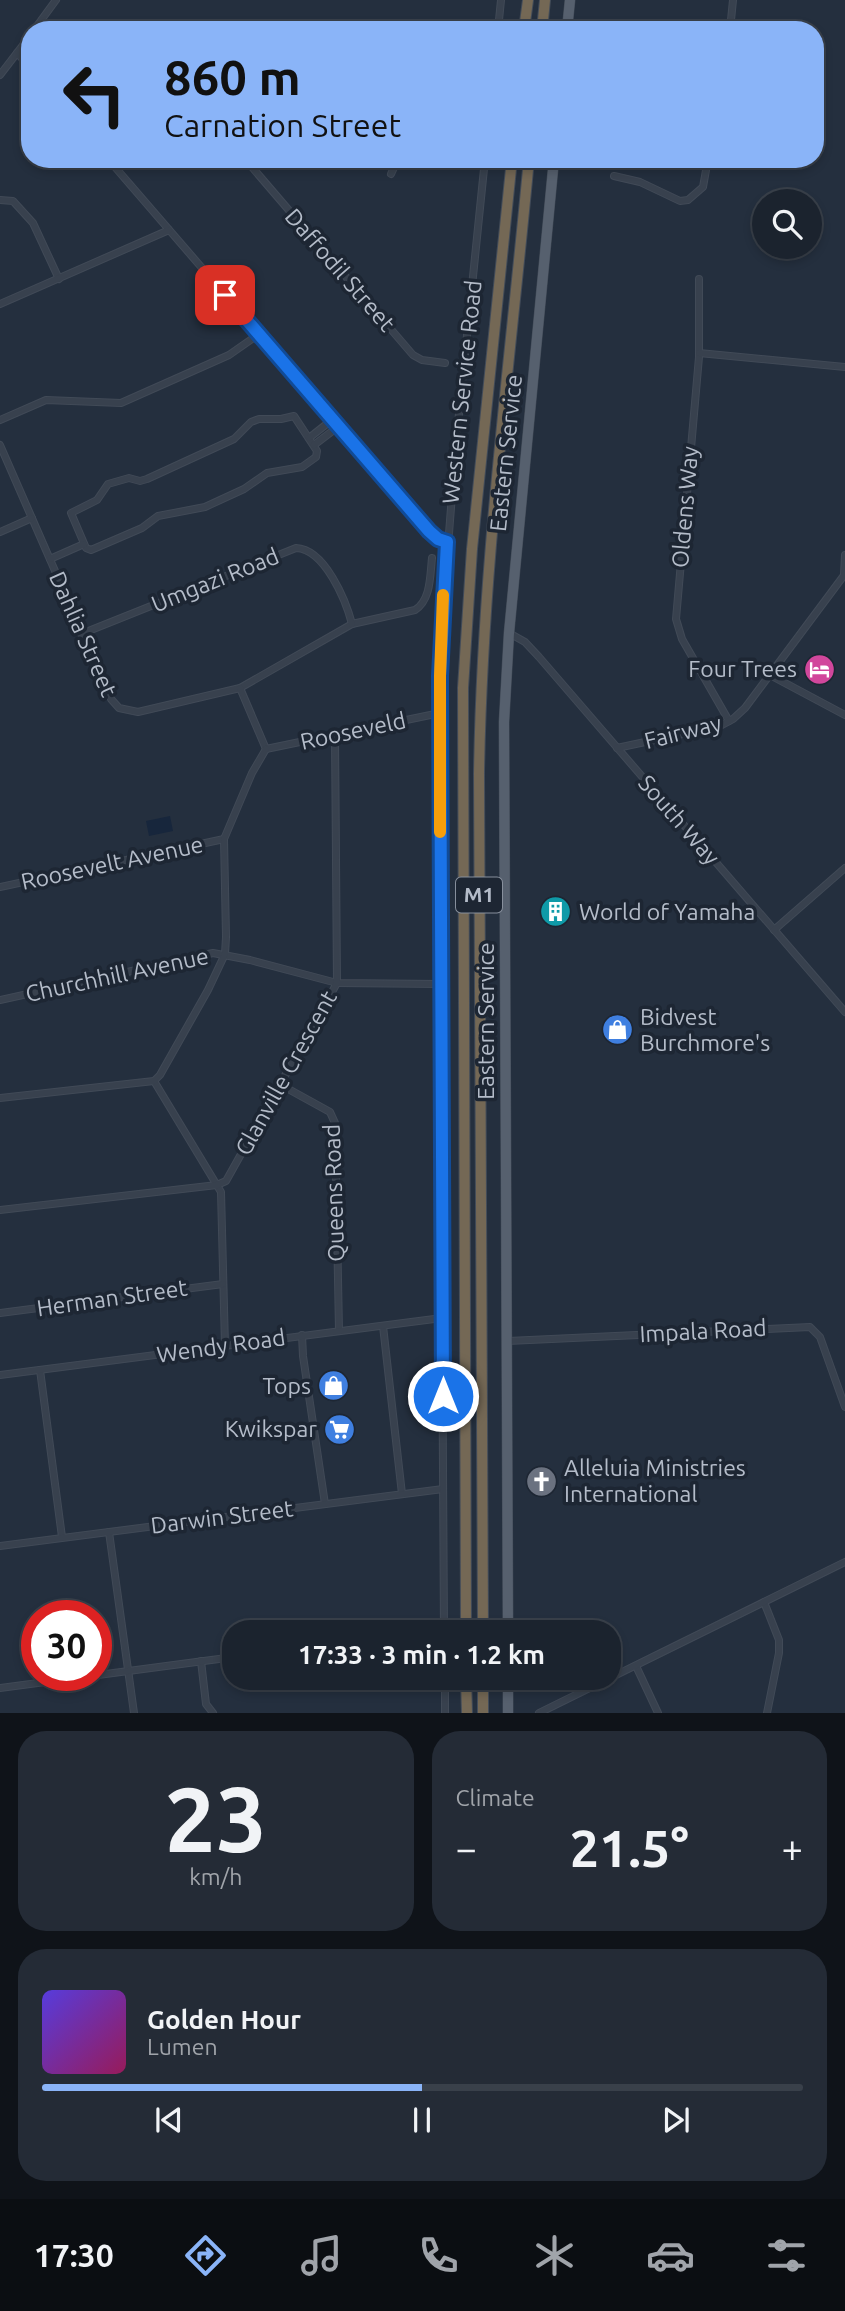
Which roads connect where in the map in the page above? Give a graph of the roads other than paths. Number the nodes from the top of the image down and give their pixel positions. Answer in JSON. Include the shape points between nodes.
{"nodes":[{"id":1,"x":56,"y":0,"type":"edge"},
{"id":2,"x":501,"y":0,"type":"edge"},
{"id":3,"x":528,"y":0,"type":"edge"},
{"id":4,"x":545,"y":0,"type":"edge"},
{"id":5,"x":570,"y":0,"type":"edge"},
{"id":6,"x":733,"y":0,"type":"edge"},
{"id":7,"x":41,"y":21,"type":"edge"},
{"id":8,"x":499,"y":21,"type":"edge"},
{"id":9,"x":525,"y":21,"type":"edge"},
{"id":10,"x":543,"y":21,"type":"edge"},
{"id":11,"x":568,"y":21,"type":"edge"},
{"id":12,"x":731,"y":21,"type":"edge"},
{"id":13,"x":21,"y":48,"type":"edge"},
{"id":14,"x":17,"y":53,"type":"junction"},
{"id":15,"x":21,"y":58,"type":"edge"},
{"id":16,"x":0,"y":75,"type":"edge"},
{"id":17,"x":116,"y":168,"type":"edge"},
{"id":18,"x":253,"y":168,"type":"edge"},
{"id":19,"x":394,"y":168,"type":"edge"},
{"id":20,"x":484,"y":168,"type":"edge"},
{"id":21,"x":511,"y":168,"type":"edge"},
{"id":22,"x":528,"y":168,"type":"edge"},
{"id":23,"x":553,"y":168,"type":"edge"},
{"id":24,"x":706,"y":168,"type":"edge"},
{"id":25,"x":391,"y":174,"type":"dead end"},
{"id":26,"x":614,"y":176,"type":"dead end"},
{"id":27,"x":0,"y":200,"type":"edge"},
{"id":28,"x":169,"y":230,"type":"junction"},
{"id":29,"x":59,"y":279,"type":"junction"},
{"id":30,"x":699,"y":279,"type":"dead end"},
{"id":31,"x":0,"y":304,"type":"edge"},
{"id":32,"x":259,"y":334,"type":"junction"},
{"id":33,"x":699,"y":353,"type":"junction"},
{"id":34,"x":445,"y":363,"type":"dead end"},
{"id":35,"x":845,"y":367,"type":"edge"},
{"id":36,"x":333,"y":419,"type":"junction"},
{"id":37,"x":0,"y":420,"type":"edge"},
{"id":38,"x":339,"y":426,"type":"junction"},
{"id":39,"x":309,"y":438,"type":"junction"},
{"id":40,"x":0,"y":445,"type":"edge"},
{"id":41,"x":314,"y":445,"type":"junction"},
{"id":42,"x":32,"y":518,"type":"junction"},
{"id":43,"x":0,"y":532,"type":"edge"},
{"id":44,"x":447,"y":542,"type":"junction"},
{"id":45,"x":84,"y":544,"type":"junction"},
{"id":46,"x":845,"y":555,"type":"edge"},
{"id":47,"x":432,"y":558,"type":"dead end"},
{"id":48,"x":50,"y":559,"type":"junction"},
{"id":49,"x":844,"y":575,"type":"edge"},
{"id":50,"x":352,"y":624,"type":"junction"},
{"id":51,"x":81,"y":634,"type":"junction"},
{"id":52,"x":509,"y":634,"type":"junction"},
{"id":53,"x":769,"y":675,"type":"junction"},
{"id":54,"x":240,"y":688,"type":"junction"},
{"id":55,"x":440,"y":713,"type":"junction"},
{"id":56,"x":845,"y":715,"type":"edge"},
{"id":57,"x":729,"y":722,"type":"junction"},
{"id":58,"x":335,"y":735,"type":"junction"},
{"id":59,"x":617,"y":748,"type":"junction"},
{"id":60,"x":266,"y":749,"type":"junction"},
{"id":61,"x":224,"y":839,"type":"junction"},
{"id":62,"x":845,"y":868,"type":"edge"},
{"id":63,"x":0,"y":887,"type":"edge"},
{"id":64,"x":774,"y":930,"type":"junction"},
{"id":65,"x":225,"y":954,"type":"junction"},
{"id":66,"x":337,"y":983,"type":"junction"},
{"id":67,"x":440,"y":984,"type":"junction"},
{"id":68,"x":0,"y":1000,"type":"edge"},
{"id":69,"x":845,"y":1012,"type":"edge"},
{"id":70,"x":154,"y":1081,"type":"junction"},
{"id":71,"x":281,"y":1085,"type":"junction"},
{"id":72,"x":0,"y":1098,"type":"edge"},
{"id":73,"x":217,"y":1185,"type":"junction"},
{"id":74,"x":0,"y":1210,"type":"edge"},
{"id":75,"x":223,"y":1284,"type":"junction"},
{"id":76,"x":0,"y":1313,"type":"edge"},
{"id":77,"x":442,"y":1318,"type":"junction"},
{"id":78,"x":383,"y":1326,"type":"junction"},
{"id":79,"x":339,"y":1331,"type":"junction"},
{"id":80,"x":302,"y":1335,"type":"junction"},
{"id":81,"x":507,"y":1341,"type":"junction"},
{"id":82,"x":225,"y":1346,"type":"junction"},
{"id":83,"x":40,"y":1370,"type":"junction"},
{"id":84,"x":0,"y":1375,"type":"edge"},
{"id":85,"x":845,"y":1407,"type":"edge"},
{"id":86,"x":443,"y":1489,"type":"junction"},
{"id":87,"x":402,"y":1494,"type":"junction"},
{"id":88,"x":325,"y":1504,"type":"junction"},
{"id":89,"x":109,"y":1532,"type":"junction"},
{"id":90,"x":62,"y":1537,"type":"junction"},
{"id":91,"x":0,"y":1546,"type":"edge"},
{"id":92,"x":845,"y":1562,"type":"edge"},
{"id":93,"x":764,"y":1602,"type":"junction"},
{"id":94,"x":444,"y":1620,"type":"edge"},
{"id":95,"x":466,"y":1620,"type":"edge"},
{"id":96,"x":483,"y":1620,"type":"edge"},
{"id":97,"x":508,"y":1620,"type":"edge"},
{"id":98,"x":222,"y":1658,"type":"edge"},
{"id":99,"x":201,"y":1661,"type":"junction"},
{"id":100,"x":636,"y":1665,"type":"junction"},
{"id":101,"x":129,"y":1671,"type":"junction"},
{"id":102,"x":0,"y":1688,"type":"edge"},
{"id":103,"x":445,"y":1690,"type":"edge"},
{"id":104,"x":466,"y":1690,"type":"edge"},
{"id":105,"x":483,"y":1690,"type":"edge"},
{"id":106,"x":508,"y":1690,"type":"edge"},
{"id":107,"x":134,"y":1713,"type":"edge"},
{"id":108,"x":213,"y":1713,"type":"edge"},
{"id":109,"x":445,"y":1713,"type":"edge"},
{"id":110,"x":467,"y":1713,"type":"edge"},
{"id":111,"x":483,"y":1713,"type":"edge"},
{"id":112,"x":508,"y":1713,"type":"edge"},
{"id":113,"x":539,"y":1713,"type":"edge"},
{"id":114,"x":658,"y":1713,"type":"edge"},
{"id":115,"x":767,"y":1713,"type":"edge"}],
"edges":[{"from":1,"to":7,"type":"street"},
{"from":2,"to":8,"type":"street"},
{"from":3,"to":9,"type":"highway"},
{"from":4,"to":10,"type":"highway"},
{"from":5,"to":11,"type":"main road"},
{"from":6,"to":12,"type":"street"},
{"from":13,"to":14,"type":"street"},
{"from":14,"to":15,"type":"street"},
{"from":14,"to":16,"type":"street"},
{"from":17,"to":28,"type":"street"},
{"from":18,"to":34,"type":"street","name":"Daffodil Street","via":[[413,355]]},
{"from":19,"to":25,"type":"street"},
{"from":20,"to":44,"type":"street","name":"Western Service Road"},
{"from":21,"to":95,"type":"highway","number":"M1","via":[[471,561],[463,688]]},
{"from":22,"to":96,"type":"highway","number":"M1","via":[[481,687]]},
{"from":23,"to":52,"type":"main road","name":"Eastern Service"},
{"from":24,"to":26,"type":"street","via":[[703,187],[688,201]]},
{"from":27,"to":29,"type":"street","via":[[13,201],[29,218]]},
{"from":28,"to":29,"type":"street"},
{"from":28,"to":32,"type":"street"},
{"from":29,"to":31,"type":"street"},
{"from":30,"to":33,"type":"street","name":"Oldens Way"},
{"from":32,"to":36,"type":"street"},
{"from":32,"to":37,"type":"street","via":[[229,355],[121,403],[46,400]]},
{"from":33,"to":35,"type":"street"},
{"from":33,"to":57,"type":"street","name":"Oldens Way","via":[[676,618],[682,639]]},
{"from":36,"to":38,"type":"street"},
{"from":36,"to":39,"type":"street"},
{"from":38,"to":41,"type":"street"},
{"from":38,"to":44,"type":"street","via":[[429,531]]},
{"from":39,"to":41,"type":"street"},
{"from":39,"to":45,"type":"street","via":[[295,417],[260,419],[247,424],[234,439],[147,479],[108,484],[97,500],[71,513]]},
{"from":40,"to":42,"type":"street","name":"Dahlia Street"},
{"from":41,"to":45,"type":"street","via":[[317,456],[302,467],[267,472],[205,507],[158,516],[96,549],[89,550]]},
{"from":42,"to":43,"type":"street"},
{"from":42,"to":48,"type":"street","name":"Dahlia Street"},
{"from":44,"to":55,"type":"street","name":"Western Service Road"},
{"from":45,"to":48,"type":"street"},
{"from":46,"to":49,"type":"street"},
{"from":47,"to":50,"type":"street","name":"Dahlia Street","via":[[426,598],[419,608]]},
{"from":48,"to":51,"type":"street","name":"Dahlia Street"},
{"from":49,"to":53,"type":"street","name":"Fairway"},
{"from":50,"to":51,"type":"street","name":"Umgazi Road","via":[[329,574],[312,552],[296,548]]},
{"from":50,"to":54,"type":"street","name":"Dahlia Street"},
{"from":51,"to":54,"type":"street","name":"Dahlia Street","via":[[111,699],[125,711],[146,711]]},
{"from":52,"to":59,"type":"street","name":"South Way","via":[[531,647]]},
{"from":52,"to":81,"type":"main road","name":"Eastern Service","via":[[504,770]]},
{"from":53,"to":56,"type":"street"},
{"from":53,"to":57,"type":"street","name":"Fairway"},
{"from":54,"to":60,"type":"street"},
{"from":55,"to":58,"type":"street","name":"Rooseveld"},
{"from":55,"to":67,"type":"street","name":"Western Service Road"},
{"from":57,"to":59,"type":"street","name":"Fairway"},
{"from":58,"to":60,"type":"street","name":"Rooseveld"},
{"from":58,"to":66,"type":"street","name":"Glanville Crescent"},
{"from":59,"to":64,"type":"street","name":"South Way"},
{"from":60,"to":61,"type":"street"},
{"from":61,"to":63,"type":"street","name":"Roosevelt Avenue"},
{"from":61,"to":65,"type":"street"},
{"from":62,"to":64,"type":"street"},
{"from":64,"to":69,"type":"street","name":"South Way"},
{"from":65,"to":66,"type":"street","name":"Churchhill Avenue"},
{"from":65,"to":68,"type":"street","name":"Churchhill Avenue","via":[[200,954]]},
{"from":65,"to":70,"type":"street"},
{"from":66,"to":67,"type":"street","name":"Churchhill Avenue"},
{"from":66,"to":71,"type":"street","name":"Glanville Crescent"},
{"from":67,"to":77,"type":"street","name":"Western Service Road"},
{"from":70,"to":72,"type":"street"},
{"from":70,"to":73,"type":"street"},
{"from":71,"to":73,"type":"street","name":"Glanville Crescent","via":[[229,1177]]},
{"from":71,"to":79,"type":"street","name":"Queens Road","via":[[330,1112],[335,1123]]},
{"from":73,"to":74,"type":"street"},
{"from":73,"to":75,"type":"street","via":[[223,1206]]},
{"from":75,"to":76,"type":"street","name":"Herman Street"},
{"from":75,"to":82,"type":"street"},
{"from":77,"to":78,"type":"street","name":"Wendy Road"},
{"from":77,"to":86,"type":"street","name":"Western Service Road"},
{"from":78,"to":79,"type":"street","name":"Wendy Road"},
{"from":78,"to":87,"type":"street"},
{"from":79,"to":80,"type":"street","name":"Wendy Road"},
{"from":80,"to":82,"type":"street","name":"Wendy Road"},
{"from":80,"to":88,"type":"street"},
{"from":81,"to":85,"type":"street","name":"Impala Road","via":[[810,1327],[820,1337]]},
{"from":81,"to":97,"type":"main road","name":"Eastern Service"},
{"from":82,"to":83,"type":"street","name":"Wendy Road"},
{"from":83,"to":84,"type":"street","name":"Wendy Road"},
{"from":83,"to":90,"type":"street"},
{"from":86,"to":87,"type":"street","name":"Darwin Street"},
{"from":86,"to":94,"type":"street","name":"Western Service Road"},
{"from":87,"to":88,"type":"street","name":"Darwin Street"},
{"from":88,"to":89,"type":"street","name":"Darwin Street"},
{"from":89,"to":90,"type":"street","name":"Darwin Street"},
{"from":89,"to":101,"type":"street"},
{"from":90,"to":91,"type":"street","name":"Darwin Street"},
{"from":92,"to":93,"type":"street"},
{"from":93,"to":100,"type":"street"},
{"from":93,"to":115,"type":"street","via":[[779,1646]]},
{"from":98,"to":99,"type":"street"},
{"from":99,"to":101,"type":"street"},
{"from":99,"to":108,"type":"street","via":[[206,1704]]},
{"from":100,"to":113,"type":"street"},
{"from":100,"to":114,"type":"street"},
{"from":101,"to":102,"type":"street"},
{"from":101,"to":107,"type":"street"},
{"from":103,"to":109,"type":"street"},
{"from":104,"to":110,"type":"highway"},
{"from":105,"to":111,"type":"highway"},
{"from":106,"to":112,"type":"main road"}]}
